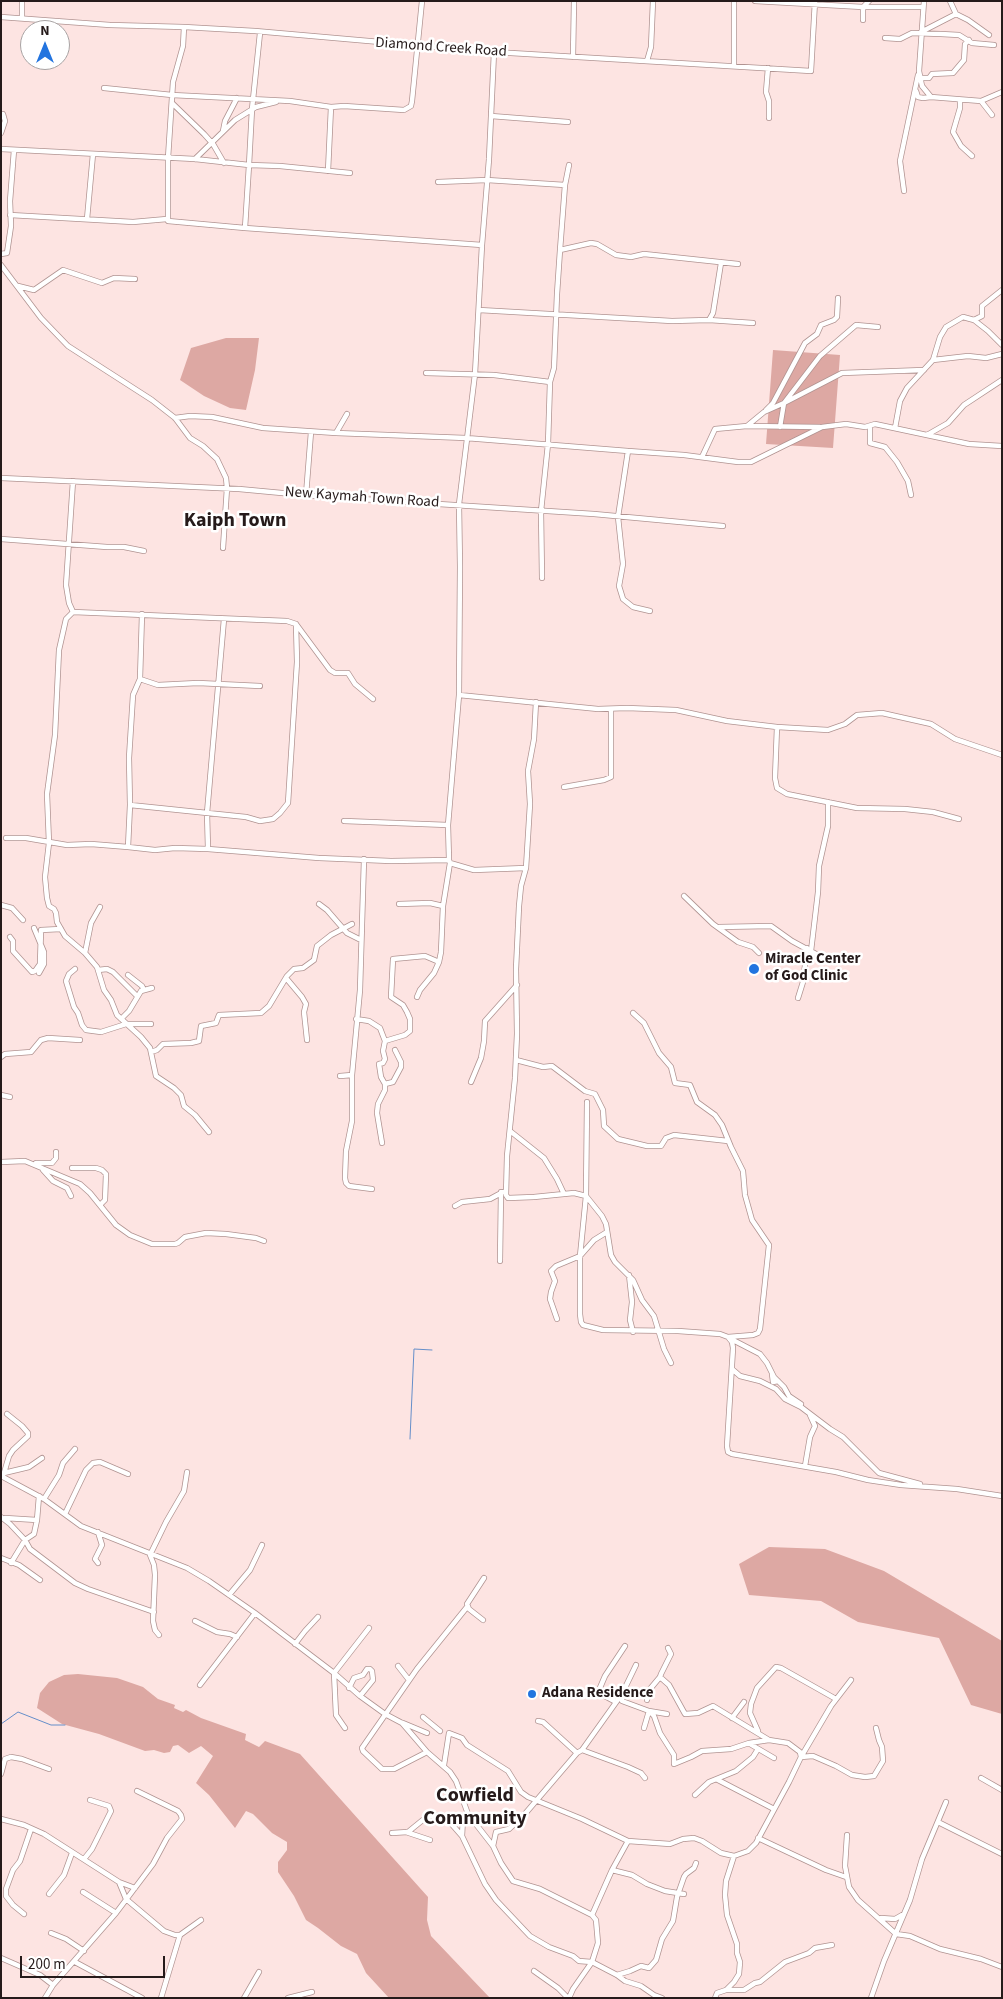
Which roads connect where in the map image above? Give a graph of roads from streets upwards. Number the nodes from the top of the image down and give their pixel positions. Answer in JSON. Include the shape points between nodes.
{"nodes":[{"id":1,"x":22,"y":1,"type":"edge"},
{"id":2,"x":422,"y":1,"type":"edge"},
{"id":3,"x":574,"y":1,"type":"edge"},
{"id":4,"x":653,"y":1,"type":"edge"},
{"id":5,"x":734,"y":1,"type":"edge"},
{"id":6,"x":755,"y":1,"type":"edge"},
{"id":7,"x":869,"y":1,"type":"edge"},
{"id":8,"x":950,"y":1,"type":"edge"},
{"id":9,"x":761,"y":2,"type":"edge"},
{"id":10,"x":815,"y":3,"type":"edge"},
{"id":11,"x":923,"y":4,"type":"edge"},
{"id":12,"x":863,"y":7,"type":"junction"},
{"id":13,"x":956,"y":14,"type":"junction"},
{"id":14,"x":1,"y":16,"type":"edge"},
{"id":15,"x":22,"y":18,"type":"junction"},
{"id":16,"x":863,"y":20,"type":"dead end"},
{"id":17,"x":184,"y":26,"type":"junction"},
{"id":18,"x":921,"y":32,"type":"junction"},
{"id":19,"x":260,"y":33,"type":"junction"},
{"id":20,"x":989,"y":35,"type":"dead end"},
{"id":21,"x":885,"y":38,"type":"dead end"},
{"id":22,"x":969,"y":40,"type":"junction"},
{"id":23,"x":994,"y":45,"type":"dead end"},
{"id":24,"x":418,"y":46,"type":"junction"},
{"id":25,"x":494,"y":52,"type":"junction"},
{"id":26,"x":573,"y":57,"type":"junction"},
{"id":27,"x":647,"y":61,"type":"junction"},
{"id":28,"x":734,"y":66,"type":"junction"},
{"id":29,"x":768,"y":68,"type":"junction"},
{"id":30,"x":919,"y":71,"type":"junction"},
{"id":31,"x":920,"y":78,"type":"junction"},
{"id":32,"x":104,"y":88,"type":"dead end"},
{"id":33,"x":916,"y":90,"type":"junction"},
{"id":34,"x":1002,"y":92,"type":"edge"},
{"id":35,"x":172,"y":95,"type":"junction"},
{"id":36,"x":931,"y":97,"type":"junction"},
{"id":37,"x":237,"y":98,"type":"junction"},
{"id":38,"x":254,"y":99,"type":"junction"},
{"id":39,"x":960,"y":100,"type":"junction"},
{"id":40,"x":290,"y":101,"type":"junction"},
{"id":41,"x":981,"y":101,"type":"junction"},
{"id":42,"x":172,"y":103,"type":"junction"},
{"id":43,"x":331,"y":107,"type":"junction"},
{"id":44,"x":252,"y":109,"type":"junction"},
{"id":45,"x":3,"y":114,"type":"dead end"},
{"id":46,"x":992,"y":115,"type":"dead end"},
{"id":47,"x":491,"y":116,"type":"junction"},
{"id":48,"x":769,"y":118,"type":"dead end"},
{"id":49,"x":568,"y":122,"type":"dead end"},
{"id":50,"x":223,"y":132,"type":"junction"},
{"id":51,"x":1,"y":133,"type":"edge"},
{"id":52,"x":213,"y":144,"type":"junction"},
{"id":53,"x":1,"y":149,"type":"edge"},
{"id":54,"x":14,"y":150,"type":"junction"},
{"id":55,"x":93,"y":154,"type":"junction"},
{"id":56,"x":972,"y":156,"type":"dead end"},
{"id":57,"x":168,"y":158,"type":"junction"},
{"id":58,"x":195,"y":159,"type":"junction"},
{"id":59,"x":224,"y":162,"type":"junction"},
{"id":60,"x":249,"y":165,"type":"junction"},
{"id":61,"x":569,"y":165,"type":"dead end"},
{"id":62,"x":328,"y":171,"type":"junction"},
{"id":63,"x":350,"y":173,"type":"dead end"},
{"id":64,"x":487,"y":180,"type":"junction"},
{"id":65,"x":438,"y":182,"type":"dead end"},
{"id":66,"x":565,"y":185,"type":"junction"},
{"id":67,"x":904,"y":191,"type":"dead end"},
{"id":68,"x":10,"y":215,"type":"junction"},
{"id":69,"x":87,"y":219,"type":"junction"},
{"id":70,"x":167,"y":219,"type":"junction"},
{"id":71,"x":245,"y":228,"type":"junction"},
{"id":72,"x":482,"y":245,"type":"junction"},
{"id":73,"x":560,"y":250,"type":"junction"},
{"id":74,"x":1,"y":254,"type":"edge"},
{"id":75,"x":721,"y":263,"type":"junction"},
{"id":76,"x":738,"y":264,"type":"dead end"},
{"id":77,"x":1,"y":266,"type":"edge"},
{"id":78,"x":135,"y":279,"type":"dead end"},
{"id":79,"x":16,"y":285,"type":"junction"},
{"id":80,"x":1002,"y":290,"type":"edge"},
{"id":81,"x":838,"y":298,"type":"dead end"},
{"id":82,"x":479,"y":310,"type":"junction"},
{"id":83,"x":556,"y":314,"type":"junction"},
{"id":84,"x":709,"y":320,"type":"junction"},
{"id":85,"x":974,"y":320,"type":"junction"},
{"id":86,"x":753,"y":323,"type":"dead end"},
{"id":87,"x":878,"y":327,"type":"dead end"},
{"id":88,"x":1002,"y":345,"type":"edge"},
{"id":89,"x":1002,"y":354,"type":"edge"},
{"id":90,"x":933,"y":360,"type":"junction"},
{"id":91,"x":924,"y":370,"type":"junction"},
{"id":92,"x":426,"y":373,"type":"dead end"},
{"id":93,"x":475,"y":374,"type":"junction"},
{"id":94,"x":1002,"y":380,"type":"edge"},
{"id":95,"x":550,"y":382,"type":"junction"},
{"id":96,"x":784,"y":403,"type":"junction"},
{"id":97,"x":764,"y":412,"type":"junction"},
{"id":98,"x":346,"y":414,"type":"dead end"},
{"id":99,"x":175,"y":418,"type":"junction"},
{"id":100,"x":747,"y":426,"type":"junction"},
{"id":101,"x":780,"y":426,"type":"junction"},
{"id":102,"x":870,"y":426,"type":"junction"},
{"id":103,"x":822,"y":427,"type":"junction"},
{"id":104,"x":895,"y":428,"type":"junction"},
{"id":105,"x":311,"y":432,"type":"junction"},
{"id":106,"x":336,"y":433,"type":"junction"},
{"id":107,"x":927,"y":434,"type":"junction"},
{"id":108,"x":466,"y":438,"type":"junction"},
{"id":109,"x":548,"y":444,"type":"junction"},
{"id":110,"x":1002,"y":446,"type":"edge"},
{"id":111,"x":628,"y":451,"type":"junction"},
{"id":112,"x":702,"y":457,"type":"junction"},
{"id":113,"x":1,"y":478,"type":"edge"},
{"id":114,"x":73,"y":481,"type":"junction"},
{"id":115,"x":227,"y":488,"type":"junction"},
{"id":116,"x":306,"y":495,"type":"junction"},
{"id":117,"x":911,"y":495,"type":"dead end"},
{"id":118,"x":459,"y":504,"type":"junction"},
{"id":119,"x":541,"y":511,"type":"junction"},
{"id":120,"x":618,"y":517,"type":"junction"},
{"id":121,"x":723,"y":526,"type":"dead end"},
{"id":122,"x":1,"y":539,"type":"edge"},
{"id":123,"x":69,"y":545,"type":"junction"},
{"id":124,"x":223,"y":548,"type":"dead end"},
{"id":125,"x":144,"y":551,"type":"dead end"},
{"id":126,"x":542,"y":578,"type":"dead end"},
{"id":127,"x":650,"y":611,"type":"dead end"},
{"id":128,"x":73,"y":612,"type":"junction"},
{"id":129,"x":142,"y":614,"type":"junction"},
{"id":130,"x":224,"y":619,"type":"junction"},
{"id":131,"x":296,"y":624,"type":"junction"},
{"id":132,"x":140,"y":679,"type":"junction"},
{"id":133,"x":219,"y":685,"type":"junction"},
{"id":134,"x":260,"y":686,"type":"dead end"},
{"id":135,"x":458,"y":695,"type":"junction"},
{"id":136,"x":373,"y":699,"type":"dead end"},
{"id":137,"x":536,"y":702,"type":"junction"},
{"id":138,"x":611,"y":710,"type":"junction"},
{"id":139,"x":777,"y":727,"type":"junction"},
{"id":140,"x":1002,"y":755,"type":"edge"},
{"id":141,"x":564,"y":787,"type":"dead end"},
{"id":142,"x":828,"y":802,"type":"junction"},
{"id":143,"x":130,"y":805,"type":"junction"},
{"id":144,"x":207,"y":814,"type":"junction"},
{"id":145,"x":959,"y":819,"type":"dead end"},
{"id":146,"x":344,"y":821,"type":"dead end"},
{"id":147,"x":448,"y":825,"type":"junction"},
{"id":148,"x":6,"y":838,"type":"dead end"},
{"id":149,"x":49,"y":843,"type":"junction"},
{"id":150,"x":128,"y":847,"type":"junction"},
{"id":151,"x":208,"y":849,"type":"junction"},
{"id":152,"x":364,"y":859,"type":"junction"},
{"id":153,"x":450,"y":862,"type":"junction"},
{"id":154,"x":526,"y":868,"type":"junction"},
{"id":155,"x":684,"y":896,"type":"dead end"},
{"id":156,"x":319,"y":904,"type":"dead end"},
{"id":157,"x":399,"y":904,"type":"dead end"},
{"id":158,"x":1,"y":906,"type":"edge"},
{"id":159,"x":442,"y":906,"type":"junction"},
{"id":160,"x":100,"y":907,"type":"dead end"},
{"id":161,"x":23,"y":920,"type":"dead end"},
{"id":162,"x":352,"y":924,"type":"dead end"},
{"id":163,"x":719,"y":927,"type":"junction"},
{"id":164,"x":34,"y":928,"type":"dead end"},
{"id":165,"x":344,"y":928,"type":"junction"},
{"id":166,"x":61,"y":929,"type":"junction"},
{"id":167,"x":10,"y":936,"type":"dead end"},
{"id":168,"x":361,"y":940,"type":"junction"},
{"id":169,"x":42,"y":946,"type":"junction"},
{"id":170,"x":809,"y":950,"type":"junction"},
{"id":171,"x":85,"y":953,"type":"junction"},
{"id":172,"x":759,"y":954,"type":"dead end"},
{"id":173,"x":827,"y":960,"type":"dead end"},
{"id":174,"x":439,"y":962,"type":"junction"},
{"id":175,"x":75,"y":969,"type":"dead end"},
{"id":176,"x":98,"y":970,"type":"junction"},
{"id":177,"x":40,"y":973,"type":"dead end"},
{"id":178,"x":128,"y":975,"type":"dead end"},
{"id":179,"x":286,"y":978,"type":"junction"},
{"id":180,"x":517,"y":985,"type":"junction"},
{"id":181,"x":152,"y":988,"type":"dead end"},
{"id":182,"x":144,"y":990,"type":"junction"},
{"id":183,"x":137,"y":996,"type":"junction"},
{"id":184,"x":417,"y":997,"type":"dead end"},
{"id":185,"x":798,"y":998,"type":"dead end"},
{"id":186,"x":633,"y":1013,"type":"dead end"},
{"id":187,"x":121,"y":1018,"type":"junction"},
{"id":188,"x":356,"y":1019,"type":"junction"},
{"id":189,"x":126,"y":1024,"type":"junction"},
{"id":190,"x":151,"y":1024,"type":"dead end"},
{"id":191,"x":80,"y":1040,"type":"dead end"},
{"id":192,"x":307,"y":1040,"type":"dead end"},
{"id":193,"x":385,"y":1041,"type":"junction"},
{"id":194,"x":396,"y":1050,"type":"dead end"},
{"id":195,"x":151,"y":1052,"type":"junction"},
{"id":196,"x":1,"y":1057,"type":"edge"},
{"id":197,"x":516,"y":1060,"type":"junction"},
{"id":198,"x":352,"y":1075,"type":"junction"},
{"id":199,"x":340,"y":1076,"type":"dead end"},
{"id":200,"x":471,"y":1082,"type":"dead end"},
{"id":201,"x":385,"y":1084,"type":"junction"},
{"id":202,"x":1,"y":1095,"type":"edge"},
{"id":203,"x":10,"y":1097,"type":"dead end"},
{"id":204,"x":588,"y":1102,"type":"dead end"},
{"id":205,"x":209,"y":1132,"type":"dead end"},
{"id":206,"x":510,"y":1132,"type":"junction"},
{"id":207,"x":728,"y":1140,"type":"junction"},
{"id":208,"x":382,"y":1142,"type":"dead end"},
{"id":209,"x":56,"y":1152,"type":"dead end"},
{"id":210,"x":1,"y":1162,"type":"edge"},
{"id":211,"x":33,"y":1163,"type":"junction"},
{"id":212,"x":72,"y":1168,"type":"dead end"},
{"id":213,"x":43,"y":1170,"type":"junction"},
{"id":214,"x":372,"y":1189,"type":"dead end"},
{"id":215,"x":504,"y":1191,"type":"junction"},
{"id":216,"x":564,"y":1194,"type":"junction"},
{"id":217,"x":71,"y":1196,"type":"dead end"},
{"id":218,"x":586,"y":1196,"type":"junction"},
{"id":219,"x":100,"y":1205,"type":"junction"},
{"id":220,"x":455,"y":1206,"type":"dead end"},
{"id":221,"x":607,"y":1232,"type":"junction"},
{"id":222,"x":264,"y":1241,"type":"dead end"},
{"id":223,"x":580,"y":1256,"type":"junction"},
{"id":224,"x":500,"y":1261,"type":"dead end"},
{"id":225,"x":629,"y":1274,"type":"junction"},
{"id":226,"x":557,"y":1319,"type":"dead end"},
{"id":227,"x":659,"y":1330,"type":"junction"},
{"id":228,"x":633,"y":1332,"type":"junction"},
{"id":229,"x":728,"y":1336,"type":"junction"},
{"id":230,"x":671,"y":1363,"type":"dead end"},
{"id":231,"x":732,"y":1370,"type":"junction"},
{"id":232,"x":802,"y":1407,"type":"junction"},
{"id":233,"x":7,"y":1414,"type":"dead end"},
{"id":234,"x":810,"y":1414,"type":"junction"},
{"id":235,"x":75,"y":1449,"type":"dead end"},
{"id":236,"x":42,"y":1458,"type":"dead end"},
{"id":237,"x":805,"y":1466,"type":"junction"},
{"id":238,"x":187,"y":1472,"type":"dead end"},
{"id":239,"x":128,"y":1474,"type":"dead end"},
{"id":240,"x":2,"y":1475,"type":"edge"},
{"id":241,"x":930,"y":1487,"type":"junction"},
{"id":242,"x":39,"y":1496,"type":"junction"},
{"id":243,"x":1002,"y":1496,"type":"edge"},
{"id":244,"x":44,"y":1499,"type":"junction"},
{"id":245,"x":65,"y":1514,"type":"junction"},
{"id":246,"x":2,"y":1518,"type":"edge"},
{"id":247,"x":37,"y":1520,"type":"junction"},
{"id":248,"x":98,"y":1532,"type":"junction"},
{"id":249,"x":25,"y":1540,"type":"junction"},
{"id":250,"x":262,"y":1545,"type":"dead end"},
{"id":251,"x":150,"y":1555,"type":"junction"},
{"id":252,"x":1,"y":1558,"type":"edge"},
{"id":253,"x":11,"y":1562,"type":"junction"},
{"id":254,"x":98,"y":1563,"type":"dead end"},
{"id":255,"x":484,"y":1578,"type":"dead end"},
{"id":256,"x":40,"y":1580,"type":"dead end"},
{"id":257,"x":229,"y":1595,"type":"junction"},
{"id":258,"x":468,"y":1606,"type":"junction"},
{"id":259,"x":154,"y":1612,"type":"junction"},
{"id":260,"x":255,"y":1613,"type":"junction"},
{"id":261,"x":318,"y":1617,"type":"dead end"},
{"id":262,"x":483,"y":1620,"type":"dead end"},
{"id":263,"x":195,"y":1621,"type":"dead end"},
{"id":264,"x":369,"y":1628,"type":"dead end"},
{"id":265,"x":159,"y":1634,"type":"dead end"},
{"id":266,"x":237,"y":1637,"type":"junction"},
{"id":267,"x":295,"y":1644,"type":"junction"},
{"id":268,"x":625,"y":1646,"type":"dead end"},
{"id":269,"x":668,"y":1648,"type":"dead end"},
{"id":270,"x":636,"y":1665,"type":"dead end"},
{"id":271,"x":398,"y":1666,"type":"dead end"},
{"id":272,"x":334,"y":1673,"type":"junction"},
{"id":273,"x":660,"y":1678,"type":"junction"},
{"id":274,"x":409,"y":1680,"type":"junction"},
{"id":275,"x":850,"y":1680,"type":"dead end"},
{"id":276,"x":200,"y":1685,"type":"dead end"},
{"id":277,"x":349,"y":1688,"type":"junction"},
{"id":278,"x":622,"y":1694,"type":"junction"},
{"id":279,"x":360,"y":1696,"type":"junction"},
{"id":280,"x":836,"y":1699,"type":"junction"},
{"id":281,"x":647,"y":1700,"type":"dead end"},
{"id":282,"x":616,"y":1702,"type":"junction"},
{"id":283,"x":744,"y":1702,"type":"dead end"},
{"id":284,"x":649,"y":1711,"type":"junction"},
{"id":285,"x":385,"y":1714,"type":"junction"},
{"id":286,"x":667,"y":1714,"type":"dead end"},
{"id":287,"x":732,"y":1718,"type":"junction"},
{"id":288,"x":538,"y":1721,"type":"dead end"},
{"id":289,"x":402,"y":1723,"type":"junction"},
{"id":290,"x":345,"y":1728,"type":"dead end"},
{"id":291,"x":644,"y":1728,"type":"dead end"},
{"id":292,"x":876,"y":1728,"type":"dead end"},
{"id":293,"x":440,"y":1732,"type":"dead end"},
{"id":294,"x":759,"y":1732,"type":"junction"},
{"id":295,"x":769,"y":1740,"type":"junction"},
{"id":296,"x":749,"y":1743,"type":"junction"},
{"id":297,"x":758,"y":1749,"type":"junction"},
{"id":298,"x":427,"y":1752,"type":"junction"},
{"id":299,"x":580,"y":1752,"type":"junction"},
{"id":300,"x":800,"y":1757,"type":"junction"},
{"id":301,"x":774,"y":1758,"type":"dead end"},
{"id":302,"x":444,"y":1765,"type":"junction"},
{"id":303,"x":49,"y":1769,"type":"dead end"},
{"id":304,"x":1,"y":1774,"type":"edge"},
{"id":305,"x":645,"y":1778,"type":"dead end"},
{"id":306,"x":981,"y":1778,"type":"dead end"},
{"id":307,"x":717,"y":1780,"type":"junction"},
{"id":308,"x":1002,"y":1790,"type":"edge"},
{"id":309,"x":137,"y":1791,"type":"dead end"},
{"id":310,"x":695,"y":1795,"type":"dead end"},
{"id":311,"x":90,"y":1800,"type":"dead end"},
{"id":312,"x":536,"y":1801,"type":"junction"},
{"id":313,"x":946,"y":1802,"type":"dead end"},
{"id":314,"x":774,"y":1809,"type":"junction"},
{"id":315,"x":468,"y":1814,"type":"junction"},
{"id":316,"x":1,"y":1819,"type":"edge"},
{"id":317,"x":938,"y":1822,"type":"junction"},
{"id":318,"x":31,"y":1829,"type":"junction"},
{"id":319,"x":392,"y":1832,"type":"dead end"},
{"id":320,"x":404,"y":1832,"type":"junction"},
{"id":321,"x":496,"y":1832,"type":"junction"},
{"id":322,"x":485,"y":1834,"type":"junction"},
{"id":323,"x":847,"y":1835,"type":"dead end"},
{"id":324,"x":462,"y":1836,"type":"junction"},
{"id":325,"x":758,"y":1838,"type":"junction"},
{"id":326,"x":430,"y":1840,"type":"dead end"},
{"id":327,"x":628,"y":1841,"type":"junction"},
{"id":328,"x":494,"y":1846,"type":"junction"},
{"id":329,"x":72,"y":1853,"type":"junction"},
{"id":330,"x":1002,"y":1854,"type":"edge"},
{"id":331,"x":734,"y":1856,"type":"junction"},
{"id":332,"x":84,"y":1859,"type":"junction"},
{"id":333,"x":696,"y":1863,"type":"dead end"},
{"id":334,"x":612,"y":1870,"type":"junction"},
{"id":335,"x":846,"y":1877,"type":"junction"},
{"id":336,"x":119,"y":1882,"type":"junction"},
{"id":337,"x":135,"y":1888,"type":"junction"},
{"id":338,"x":83,"y":1892,"type":"dead end"},
{"id":339,"x":49,"y":1894,"type":"dead end"},
{"id":340,"x":681,"y":1894,"type":"junction"},
{"id":341,"x":126,"y":1899,"type":"junction"},
{"id":342,"x":24,"y":1914,"type":"dead end"},
{"id":343,"x":116,"y":1914,"type":"junction"},
{"id":344,"x":592,"y":1915,"type":"junction"},
{"id":345,"x":903,"y":1915,"type":"junction"},
{"id":346,"x":880,"y":1918,"type":"junction"},
{"id":347,"x":201,"y":1920,"type":"dead end"},
{"id":348,"x":51,"y":1933,"type":"dead end"},
{"id":349,"x":896,"y":1934,"type":"junction"},
{"id":350,"x":180,"y":1935,"type":"junction"},
{"id":351,"x":832,"y":1945,"type":"dead end"},
{"id":352,"x":84,"y":1951,"type":"junction"},
{"id":353,"x":1,"y":1958,"type":"edge"},
{"id":354,"x":75,"y":1962,"type":"junction"},
{"id":355,"x":592,"y":1962,"type":"junction"},
{"id":356,"x":1002,"y":1967,"type":"edge"},
{"id":357,"x":534,"y":1971,"type":"dead end"},
{"id":358,"x":259,"y":1972,"type":"dead end"},
{"id":359,"x":617,"y":1974,"type":"junction"},
{"id":360,"x":53,"y":1985,"type":"junction"},
{"id":361,"x":726,"y":1990,"type":"junction"},
{"id":362,"x":312,"y":1992,"type":"dead end"},
{"id":363,"x":652,"y":1996,"type":"edge"},
{"id":364,"x":44,"y":1998,"type":"edge"},
{"id":365,"x":142,"y":1998,"type":"edge"},
{"id":366,"x":161,"y":1998,"type":"edge"},
{"id":367,"x":244,"y":1998,"type":"edge"},
{"id":368,"x":288,"y":1998,"type":"edge"},
{"id":369,"x":568,"y":1998,"type":"edge"},
{"id":370,"x":662,"y":1998,"type":"edge"},
{"id":371,"x":715,"y":1998,"type":"edge"},
{"id":372,"x":871,"y":1998,"type":"edge"}],
"edges":[{"from":1,"to":15,"type":"street"},
{"from":2,"to":24,"type":"street"},
{"from":3,"to":26,"type":"street"},
{"from":4,"to":27,"type":"street"},
{"from":5,"to":28,"type":"street"},
{"from":6,"to":9,"type":"street"},
{"from":7,"to":12,"type":"street"},
{"from":8,"to":13,"type":"street"},
{"from":9,"to":10,"type":"street"},
{"from":10,"to":12,"type":"street"},
{"from":10,"to":29,"type":"street","name":"Diamond Creek Road","via":[[812,71]]},
{"from":11,"to":12,"type":"street"},
{"from":11,"to":18,"type":"street"},
{"from":12,"to":16,"type":"street"},
{"from":13,"to":18,"type":"street"},
{"from":13,"to":20,"type":"street"},
{"from":14,"to":15,"type":"street","name":"Diamond Creek Road"},
{"from":15,"to":17,"type":"street","name":"Diamond Creek Road","via":[[110,25]]},
{"from":17,"to":19,"type":"street","name":"Diamond Creek Road"},
{"from":17,"to":35,"type":"street"},
{"from":18,"to":21,"type":"street","via":[[900,39]]},
{"from":18,"to":22,"type":"street","via":[[959,35]]},
{"from":18,"to":30,"type":"street"},
{"from":19,"to":24,"type":"street","name":"Diamond Creek Road"},
{"from":19,"to":38,"type":"street"},
{"from":22,"to":23,"type":"street"},
{"from":22,"to":31,"type":"street","via":[[965,44],[964,60],[953,73]]},
{"from":24,"to":25,"type":"street","name":"Diamond Creek Road"},
{"from":24,"to":43,"type":"street","via":[[412,101],[408,109]]},
{"from":25,"to":26,"type":"street","name":"Diamond Creek Road"},
{"from":25,"to":47,"type":"street"},
{"from":26,"to":27,"type":"street","name":"Diamond Creek Road"},
{"from":27,"to":28,"type":"street","name":"Diamond Creek Road"},
{"from":28,"to":29,"type":"street","name":"Diamond Creek Road"},
{"from":29,"to":48,"type":"street"},
{"from":30,"to":31,"type":"street"},
{"from":30,"to":33,"type":"street"},
{"from":31,"to":36,"type":"street"},
{"from":32,"to":35,"type":"street"},
{"from":33,"to":36,"type":"street","via":[[918,97]]},
{"from":33,"to":67,"type":"street","via":[[900,161]]},
{"from":34,"to":41,"type":"street"},
{"from":35,"to":37,"type":"street"},
{"from":35,"to":42,"type":"street"},
{"from":36,"to":39,"type":"street"},
{"from":37,"to":38,"type":"street"},
{"from":37,"to":50,"type":"street"},
{"from":38,"to":40,"type":"street"},
{"from":38,"to":44,"type":"street"},
{"from":39,"to":41,"type":"street"},
{"from":39,"to":56,"type":"street","via":[[953,132]]},
{"from":40,"to":43,"type":"street"},
{"from":40,"to":44,"type":"street"},
{"from":41,"to":46,"type":"street"},
{"from":42,"to":52,"type":"street"},
{"from":42,"to":57,"type":"street"},
{"from":43,"to":62,"type":"street"},
{"from":44,"to":50,"type":"street"},
{"from":44,"to":60,"type":"street"},
{"from":45,"to":51,"type":"street"},
{"from":47,"to":49,"type":"street"},
{"from":47,"to":64,"type":"street"},
{"from":50,"to":52,"type":"street"},
{"from":52,"to":58,"type":"street"},
{"from":52,"to":59,"type":"street"},
{"from":53,"to":54,"type":"street"},
{"from":54,"to":55,"type":"street"},
{"from":54,"to":68,"type":"street"},
{"from":55,"to":57,"type":"street"},
{"from":55,"to":69,"type":"street"},
{"from":57,"to":58,"type":"street"},
{"from":57,"to":70,"type":"street"},
{"from":58,"to":59,"type":"street"},
{"from":59,"to":60,"type":"street"},
{"from":60,"to":62,"type":"street"},
{"from":60,"to":71,"type":"street"},
{"from":61,"to":66,"type":"street"},
{"from":62,"to":63,"type":"street"},
{"from":64,"to":65,"type":"street"},
{"from":64,"to":66,"type":"street"},
{"from":64,"to":72,"type":"street"},
{"from":66,"to":73,"type":"street"},
{"from":68,"to":69,"type":"street"},
{"from":68,"to":74,"type":"street","via":[[7,253]]},
{"from":69,"to":70,"type":"street","via":[[133,222]]},
{"from":70,"to":71,"type":"street"},
{"from":71,"to":72,"type":"street"},
{"from":72,"to":82,"type":"street"},
{"from":73,"to":75,"type":"street","via":[[591,243],[616,255],[631,257],[644,254]]},
{"from":73,"to":83,"type":"street"},
{"from":75,"to":76,"type":"street"},
{"from":75,"to":84,"type":"street"},
{"from":77,"to":79,"type":"street"},
{"from":78,"to":79,"type":"street","via":[[114,278],[102,283],[63,270],[34,290]]},
{"from":79,"to":99,"type":"street","via":[[68,346]]},
{"from":80,"to":85,"type":"street","via":[[986,301],[982,306],[982,316]]},
{"from":81,"to":97,"type":"street","via":[[837,317],[821,325],[817,334],[805,343],[774,403]]},
{"from":82,"to":83,"type":"street"},
{"from":82,"to":93,"type":"street"},
{"from":83,"to":84,"type":"street"},
{"from":83,"to":95,"type":"street","via":[[554,368]]},
{"from":84,"to":86,"type":"street"},
{"from":85,"to":88,"type":"street"},
{"from":85,"to":90,"type":"street","via":[[963,317],[946,327]]},
{"from":87,"to":96,"type":"street","via":[[856,325],[820,356]]},
{"from":89,"to":90,"type":"street","via":[[986,358],[968,356]]},
{"from":90,"to":91,"type":"street"},
{"from":91,"to":96,"type":"street","via":[[842,373]]},
{"from":91,"to":104,"type":"street","via":[[900,401]]},
{"from":92,"to":93,"type":"street"},
{"from":93,"to":95,"type":"street"},
{"from":93,"to":108,"type":"street"},
{"from":94,"to":107,"type":"street","via":[[964,406],[948,423]]},
{"from":95,"to":109,"type":"street"},
{"from":96,"to":97,"type":"street"},
{"from":96,"to":101,"type":"street"},
{"from":97,"to":100,"type":"street"},
{"from":98,"to":106,"type":"street"},
{"from":99,"to":105,"type":"street","via":[[212,417],[263,428]]},
{"from":99,"to":115,"type":"street","via":[[190,438],[217,460]]},
{"from":100,"to":101,"type":"street"},
{"from":100,"to":112,"type":"street","via":[[715,429]]},
{"from":101,"to":103,"type":"street"},
{"from":102,"to":103,"type":"street"},
{"from":102,"to":104,"type":"street"},
{"from":102,"to":117,"type":"street","via":[[870,443],[885,447],[897,462],[908,481]]},
{"from":103,"to":112,"type":"street","via":[[751,462]]},
{"from":104,"to":107,"type":"street"},
{"from":105,"to":106,"type":"street"},
{"from":105,"to":116,"type":"street"},
{"from":106,"to":108,"type":"street"},
{"from":107,"to":110,"type":"street","via":[[968,444]]},
{"from":108,"to":109,"type":"street"},
{"from":108,"to":118,"type":"street"},
{"from":109,"to":111,"type":"street"},
{"from":109,"to":119,"type":"street"},
{"from":111,"to":112,"type":"street"},
{"from":111,"to":120,"type":"street"},
{"from":113,"to":114,"type":"street","name":"New Kaymah Town Road"},
{"from":114,"to":115,"type":"street","name":"New Kaymah Town Road"},
{"from":114,"to":123,"type":"street"},
{"from":115,"to":116,"type":"street","name":"New Kaymah Town Road"},
{"from":115,"to":124,"type":"street"},
{"from":116,"to":118,"type":"street","name":"New Kaymah Town Road"},
{"from":118,"to":119,"type":"street","name":"New Kaymah Town Road"},
{"from":118,"to":135,"type":"street"},
{"from":119,"to":120,"type":"street","name":"New Kaymah Town Road"},
{"from":119,"to":126,"type":"street"},
{"from":120,"to":121,"type":"street","name":"New Kaymah Town Road"},
{"from":120,"to":127,"type":"street","via":[[623,564],[619,586],[623,598],[633,607]]},
{"from":122,"to":123,"type":"street"},
{"from":123,"to":125,"type":"street"},
{"from":123,"to":128,"type":"street","via":[[66,585]]},
{"from":128,"to":129,"type":"street"},
{"from":128,"to":149,"type":"street","via":[[66,619],[59,650],[48,794]]},
{"from":129,"to":130,"type":"street"},
{"from":129,"to":132,"type":"street"},
{"from":130,"to":131,"type":"street"},
{"from":130,"to":133,"type":"street"},
{"from":131,"to":136,"type":"street","via":[[330,670],[348,673],[355,684]]},
{"from":131,"to":144,"type":"street","via":[[297,662],[288,804],[273,819],[260,821]]},
{"from":132,"to":133,"type":"street","via":[[158,685]]},
{"from":132,"to":143,"type":"street","via":[[133,695],[128,758]]},
{"from":133,"to":134,"type":"street"},
{"from":133,"to":144,"type":"street"},
{"from":135,"to":137,"type":"street"},
{"from":135,"to":147,"type":"street"},
{"from":137,"to":138,"type":"street"},
{"from":137,"to":154,"type":"street","via":[[528,771],[530,804]]},
{"from":138,"to":139,"type":"street","via":[[676,710],[726,721]]},
{"from":138,"to":141,"type":"street","via":[[611,777]]},
{"from":139,"to":140,"type":"street","via":[[828,730],[857,715],[882,713],[931,724],[955,739]]},
{"from":139,"to":142,"type":"street","via":[[777,788],[787,794]]},
{"from":142,"to":145,"type":"street","via":[[857,808],[933,812]]},
{"from":142,"to":170,"type":"street","via":[[828,826],[818,866],[818,892]]},
{"from":143,"to":144,"type":"street"},
{"from":143,"to":150,"type":"street"},
{"from":144,"to":151,"type":"street"},
{"from":146,"to":147,"type":"street"},
{"from":147,"to":153,"type":"street"},
{"from":148,"to":149,"type":"street"},
{"from":149,"to":150,"type":"street"},
{"from":149,"to":166,"type":"street","via":[[45,877],[47,898]]},
{"from":150,"to":151,"type":"street"},
{"from":151,"to":152,"type":"street"},
{"from":152,"to":153,"type":"street"},
{"from":152,"to":168,"type":"street"},
{"from":153,"to":154,"type":"street","via":[[474,870]]},
{"from":153,"to":159,"type":"street"},
{"from":154,"to":180,"type":"street","via":[[518,906]]},
{"from":155,"to":163,"type":"street"},
{"from":156,"to":165,"type":"street"},
{"from":157,"to":159,"type":"street"},
{"from":158,"to":161,"type":"street","via":[[12,908]]},
{"from":159,"to":174,"type":"street"},
{"from":160,"to":171,"type":"street","via":[[90,923]]},
{"from":162,"to":165,"type":"street"},
{"from":163,"to":170,"type":"street","via":[[771,926]]},
{"from":163,"to":172,"type":"street"},
{"from":164,"to":169,"type":"street"},
{"from":165,"to":168,"type":"street"},
{"from":165,"to":179,"type":"street","via":[[317,946],[314,960],[303,968],[294,969]]},
{"from":166,"to":169,"type":"street","via":[[43,929]]},
{"from":166,"to":171,"type":"street"},
{"from":167,"to":169,"type":"street","via":[[13,952],[32,972],[40,964]]},
{"from":168,"to":188,"type":"street"},
{"from":169,"to":177,"type":"street","via":[[44,960]]},
{"from":170,"to":173,"type":"street"},
{"from":170,"to":185,"type":"street"},
{"from":171,"to":176,"type":"street"},
{"from":174,"to":184,"type":"street"},
{"from":174,"to":193,"type":"street","via":[[425,956],[393,959],[391,997],[403,1005],[410,1020],[410,1030],[405,1035]]},
{"from":175,"to":189,"type":"street","via":[[66,981],[86,1030],[101,1032]]},
{"from":176,"to":183,"type":"street","via":[[113,972]]},
{"from":176,"to":187,"type":"street","via":[[104,990]]},
{"from":178,"to":182,"type":"street"},
{"from":179,"to":192,"type":"street","via":[[306,1004]]},
{"from":179,"to":195,"type":"street","via":[[261,1013],[219,1014],[216,1023],[201,1026],[199,1040],[163,1044]]},
{"from":180,"to":197,"type":"street"},
{"from":180,"to":200,"type":"street","via":[[484,1021],[481,1058]]},
{"from":181,"to":182,"type":"street"},
{"from":182,"to":183,"type":"street"},
{"from":183,"to":187,"type":"street"},
{"from":186,"to":207,"type":"street","via":[[644,1023],[671,1068],[676,1083],[692,1086],[697,1102],[715,1116]]},
{"from":187,"to":189,"type":"street"},
{"from":188,"to":193,"type":"street","via":[[380,1028]]},
{"from":188,"to":198,"type":"street"},
{"from":189,"to":190,"type":"street"},
{"from":189,"to":195,"type":"street","via":[[141,1036]]},
{"from":191,"to":196,"type":"street","via":[[48,1038],[41,1040],[31,1052]]},
{"from":193,"to":201,"type":"street","via":[[385,1059],[379,1064]]},
{"from":194,"to":201,"type":"street","via":[[400,1067],[393,1082]]},
{"from":195,"to":205,"type":"street","via":[[156,1076],[181,1095],[184,1106]]},
{"from":197,"to":206,"type":"street"},
{"from":197,"to":207,"type":"street","via":[[552,1066],[585,1091],[595,1094],[603,1110],[604,1126],[618,1139],[647,1146],[661,1146],[666,1138],[674,1135]]},
{"from":198,"to":199,"type":"street"},
{"from":198,"to":214,"type":"street","via":[[352,1121],[346,1151],[346,1183]]},
{"from":201,"to":208,"type":"street","via":[[377,1113]]},
{"from":202,"to":203,"type":"street"},
{"from":204,"to":218,"type":"street"},
{"from":206,"to":215,"type":"street"},
{"from":206,"to":216,"type":"street","via":[[544,1158]]},
{"from":207,"to":229,"type":"street","via":[[743,1171],[752,1220],[770,1249],[758,1333]]},
{"from":209,"to":211,"type":"street","via":[[52,1163]]},
{"from":210,"to":211,"type":"street"},
{"from":211,"to":213,"type":"street"},
{"from":212,"to":219,"type":"street","via":[[96,1168],[106,1174],[104,1200]]},
{"from":213,"to":217,"type":"street","via":[[67,1188]]},
{"from":213,"to":219,"type":"street","via":[[80,1184]]},
{"from":215,"to":216,"type":"street","via":[[508,1198]]},
{"from":215,"to":220,"type":"street","via":[[490,1199],[462,1202]]},
{"from":215,"to":224,"type":"street"},
{"from":216,"to":218,"type":"street","via":[[581,1193]]},
{"from":218,"to":221,"type":"street","via":[[602,1216]]},
{"from":218,"to":223,"type":"street"},
{"from":219,"to":222,"type":"street","via":[[130,1235],[152,1244],[174,1244],[185,1237],[206,1233]]},
{"from":221,"to":223,"type":"street","via":[[594,1240]]},
{"from":221,"to":225,"type":"street","via":[[611,1255]]},
{"from":223,"to":226,"type":"street","via":[[551,1271],[555,1281],[550,1299]]},
{"from":223,"to":228,"type":"street","via":[[580,1322],[603,1330]]},
{"from":225,"to":227,"type":"street"},
{"from":225,"to":228,"type":"street"},
{"from":227,"to":228,"type":"street"},
{"from":227,"to":229,"type":"street"},
{"from":227,"to":230,"type":"street"},
{"from":229,"to":231,"type":"street","via":[[733,1348]]},
{"from":229,"to":232,"type":"street","via":[[760,1354],[789,1396]]},
{"from":231,"to":232,"type":"street","via":[[740,1376],[771,1386],[785,1399]]},
{"from":231,"to":237,"type":"street","via":[[728,1452]]},
{"from":232,"to":234,"type":"street"},
{"from":233,"to":240,"type":"street","via":[[22,1426],[28,1436],[13,1450]]},
{"from":234,"to":237,"type":"street","via":[[815,1426]]},
{"from":234,"to":241,"type":"street","via":[[851,1444],[879,1473]]},
{"from":235,"to":244,"type":"street","via":[[63,1463]]},
{"from":236,"to":240,"type":"street","via":[[29,1467]]},
{"from":237,"to":241,"type":"street","via":[[868,1480]]},
{"from":238,"to":251,"type":"street","via":[[184,1491]]},
{"from":239,"to":245,"type":"street","via":[[100,1462],[93,1463],[86,1470]]},
{"from":240,"to":242,"type":"street"},
{"from":241,"to":243,"type":"street"},
{"from":242,"to":244,"type":"street"},
{"from":242,"to":247,"type":"street"},
{"from":244,"to":245,"type":"street"},
{"from":245,"to":248,"type":"street","via":[[81,1526]]},
{"from":246,"to":247,"type":"street"},
{"from":246,"to":249,"type":"street"},
{"from":247,"to":249,"type":"street","via":[[34,1534]]},
{"from":248,"to":251,"type":"street"},
{"from":248,"to":254,"type":"street","via":[[102,1545],[95,1559]]},
{"from":249,"to":253,"type":"street"},
{"from":249,"to":259,"type":"street","via":[[30,1549],[82,1587]]},
{"from":250,"to":257,"type":"street","via":[[250,1570]]},
{"from":251,"to":257,"type":"street","via":[[187,1568]]},
{"from":251,"to":259,"type":"street","via":[[155,1575]]},
{"from":252,"to":253,"type":"street"},
{"from":253,"to":256,"type":"street"},
{"from":255,"to":258,"type":"street"},
{"from":257,"to":260,"type":"street"},
{"from":258,"to":262,"type":"street"},
{"from":258,"to":274,"type":"street"},
{"from":259,"to":265,"type":"street","via":[[155,1630]]},
{"from":260,"to":266,"type":"street"},
{"from":260,"to":267,"type":"street"},
{"from":261,"to":267,"type":"street"},
{"from":263,"to":266,"type":"street"},
{"from":264,"to":272,"type":"street"},
{"from":266,"to":276,"type":"street"},
{"from":267,"to":272,"type":"street"},
{"from":268,"to":282,"type":"street","via":[[599,1690]]},
{"from":269,"to":273,"type":"street","via":[[671,1654]]},
{"from":270,"to":278,"type":"street"},
{"from":271,"to":274,"type":"street"},
{"from":272,"to":277,"type":"street"},
{"from":272,"to":290,"type":"street","via":[[336,1715]]},
{"from":273,"to":281,"type":"street","via":[[650,1689]]},
{"from":273,"to":287,"type":"street","via":[[668,1685],[684,1714],[698,1713],[712,1706]]},
{"from":274,"to":285,"type":"street"},
{"from":275,"to":280,"type":"street"},
{"from":277,"to":279,"type":"street"},
{"from":277,"to":279,"type":"street","via":[[354,1678],[370,1669],[373,1680]]},
{"from":278,"to":282,"type":"street"},
{"from":278,"to":284,"type":"street","via":[[622,1701]]},
{"from":279,"to":285,"type":"street"},
{"from":280,"to":294,"type":"street","via":[[776,1667],[757,1688],[751,1704],[750,1713]]},
{"from":280,"to":300,"type":"street"},
{"from":282,"to":299,"type":"street"},
{"from":283,"to":287,"type":"street"},
{"from":284,"to":286,"type":"street"},
{"from":284,"to":291,"type":"street"},
{"from":284,"to":296,"type":"street","via":[[672,1751],[674,1764],[702,1751],[731,1749]]},
{"from":285,"to":289,"type":"street"},
{"from":285,"to":298,"type":"street","via":[[362,1748],[363,1752],[382,1769],[394,1769]]},
{"from":287,"to":294,"type":"street"},
{"from":288,"to":299,"type":"street"},
{"from":289,"to":293,"type":"street","via":[[426,1732],[424,1717]]},
{"from":289,"to":298,"type":"street"},
{"from":292,"to":300,"type":"street","via":[[883,1761],[874,1776],[852,1775],[819,1758]]},
{"from":294,"to":295,"type":"street"},
{"from":295,"to":296,"type":"street"},
{"from":295,"to":300,"type":"street","via":[[788,1743],[800,1752]]},
{"from":296,"to":297,"type":"street"},
{"from":297,"to":301,"type":"street"},
{"from":297,"to":307,"type":"street","via":[[736,1771]]},
{"from":298,"to":302,"type":"street"},
{"from":299,"to":305,"type":"street","via":[[628,1767]]},
{"from":299,"to":312,"type":"street"},
{"from":300,"to":314,"type":"street"},
{"from":302,"to":312,"type":"street","via":[[449,1733],[462,1738],[467,1745],[508,1771],[520,1792]]},
{"from":302,"to":315,"type":"street","via":[[456,1780]]},
{"from":303,"to":304,"type":"street","via":[[11,1757],[5,1759]]},
{"from":306,"to":308,"type":"street"},
{"from":307,"to":310,"type":"street","via":[[708,1783]]},
{"from":307,"to":314,"type":"street"},
{"from":309,"to":337,"type":"street","via":[[178,1811],[182,1819]]},
{"from":311,"to":332,"type":"street","via":[[109,1806],[111,1811]]},
{"from":312,"to":321,"type":"street","via":[[516,1823]]},
{"from":312,"to":327,"type":"street"},
{"from":313,"to":317,"type":"street"},
{"from":314,"to":325,"type":"street"},
{"from":315,"to":322,"type":"street"},
{"from":315,"to":324,"type":"street","via":[[463,1819]]},
{"from":316,"to":318,"type":"street"},
{"from":317,"to":330,"type":"street"},
{"from":317,"to":345,"type":"street"},
{"from":318,"to":329,"type":"street"},
{"from":318,"to":342,"type":"street","via":[[6,1889],[6,1896]]},
{"from":319,"to":320,"type":"street"},
{"from":320,"to":324,"type":"street","via":[[435,1816],[448,1820]]},
{"from":320,"to":326,"type":"street"},
{"from":321,"to":322,"type":"street"},
{"from":321,"to":328,"type":"street"},
{"from":322,"to":328,"type":"street"},
{"from":323,"to":335,"type":"street"},
{"from":324,"to":355,"type":"street","via":[[484,1884],[523,1929],[549,1947],[579,1961]]},
{"from":325,"to":331,"type":"street","via":[[751,1849]]},
{"from":325,"to":335,"type":"street"},
{"from":327,"to":331,"type":"street","via":[[670,1844],[694,1838],[721,1853]]},
{"from":327,"to":334,"type":"street"},
{"from":328,"to":344,"type":"street","via":[[501,1864],[513,1880],[540,1889]]},
{"from":329,"to":332,"type":"street"},
{"from":329,"to":339,"type":"street","via":[[64,1875]]},
{"from":331,"to":361,"type":"street","via":[[725,1895],[740,1962],[739,1974]]},
{"from":332,"to":336,"type":"street"},
{"from":333,"to":340,"type":"street","via":[[686,1874]]},
{"from":334,"to":340,"type":"street"},
{"from":334,"to":344,"type":"street"},
{"from":335,"to":346,"type":"street","via":[[858,1900]]},
{"from":336,"to":337,"type":"street"},
{"from":336,"to":341,"type":"street"},
{"from":337,"to":341,"type":"street"},
{"from":338,"to":343,"type":"street"},
{"from":340,"to":359,"type":"street","via":[[656,1960],[649,1968],[641,1966]]},
{"from":341,"to":343,"type":"street"},
{"from":341,"to":350,"type":"street","via":[[164,1931]]},
{"from":343,"to":352,"type":"street"},
{"from":344,"to":355,"type":"street","via":[[596,1920],[598,1943]]},
{"from":345,"to":346,"type":"street","via":[[895,1919]]},
{"from":345,"to":349,"type":"street"},
{"from":346,"to":349,"type":"street"},
{"from":347,"to":350,"type":"street"},
{"from":348,"to":352,"type":"street"},
{"from":349,"to":356,"type":"street"},
{"from":349,"to":372,"type":"street"},
{"from":350,"to":366,"type":"street"},
{"from":351,"to":361,"type":"street","via":[[815,1948],[785,1962],[744,1990]]},
{"from":352,"to":354,"type":"street"},
{"from":353,"to":360,"type":"street","via":[[40,1975]]},
{"from":354,"to":360,"type":"street"},
{"from":354,"to":365,"type":"street"},
{"from":355,"to":359,"type":"street"},
{"from":355,"to":369,"type":"street"},
{"from":357,"to":369,"type":"street"},
{"from":358,"to":367,"type":"street"},
{"from":359,"to":363,"type":"street","via":[[625,1981],[641,1986]]},
{"from":360,"to":364,"type":"street"},
{"from":361,"to":371,"type":"street","via":[[717,1993]]},
{"from":362,"to":368,"type":"street"},
{"from":363,"to":370,"type":"street"}]}
